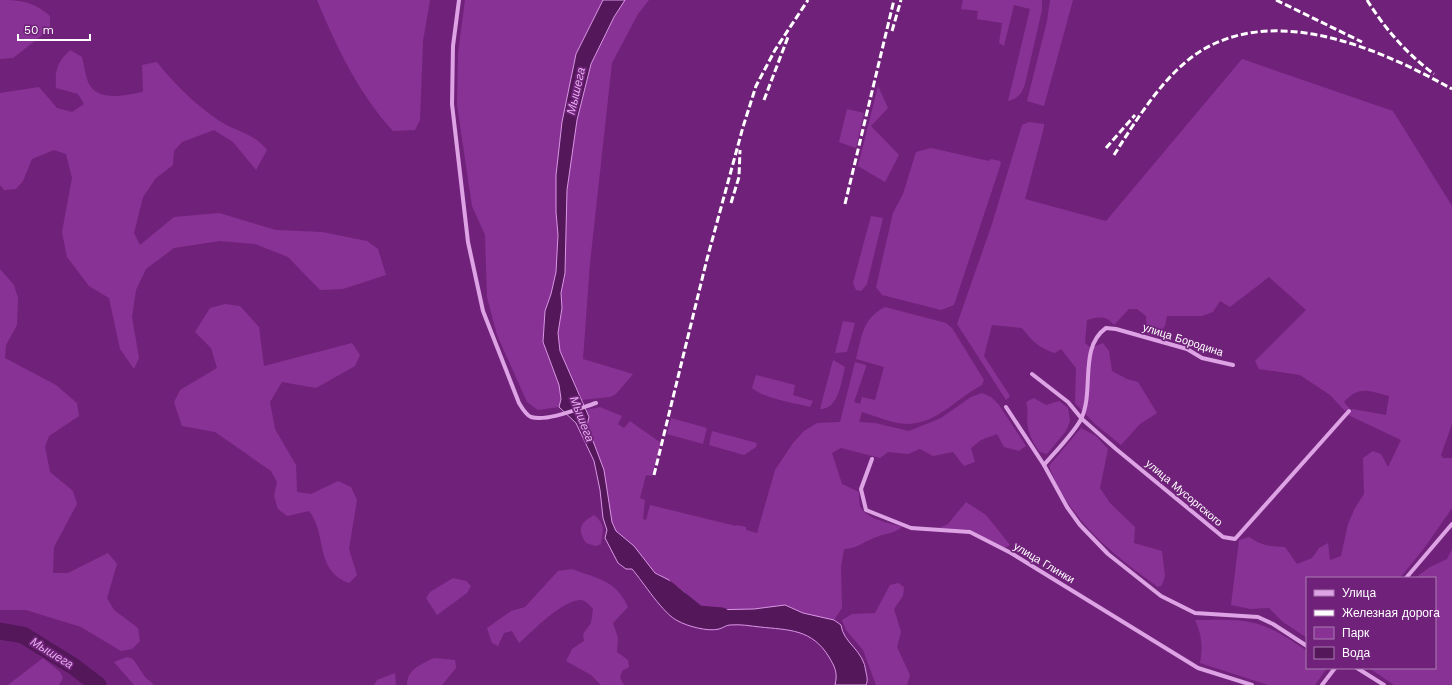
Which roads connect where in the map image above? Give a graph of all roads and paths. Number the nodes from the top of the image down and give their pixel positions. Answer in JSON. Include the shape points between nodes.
{"nodes":[{"id":1,"x":459,"y":0,"type":"edge"},
{"id":2,"x":1233,"y":365,"type":"dead end"},
{"id":3,"x":1032,"y":374,"type":"dead end"},
{"id":4,"x":596,"y":403,"type":"dead end"},
{"id":5,"x":1006,"y":407,"type":"dead end"},
{"id":6,"x":1348,"y":410,"type":"dead end"},
{"id":7,"x":1082,"y":419,"type":"junction"},
{"id":8,"x":872,"y":458,"type":"dead end"},
{"id":9,"x":1044,"y":465,"type":"junction"},
{"id":10,"x":1452,"y":524,"type":"edge"},
{"id":11,"x":1407,"y":577,"type":"edge"},
{"id":12,"x":1306,"y":645,"type":"edge"},
{"id":13,"x":1333,"y":669,"type":"edge"},
{"id":14,"x":1359,"y":669,"type":"edge"},
{"id":15,"x":1252,"y":685,"type":"edge"},
{"id":16,"x":1322,"y":685,"type":"edge"},
{"id":17,"x":1384,"y":685,"type":"edge"}],
"edges":[{"from":1,"to":4,"type":"street","via":[[453,46],[452,104],[468,242],[483,311],[519,403],[531,417],[553,416]]},
{"from":2,"to":7,"type":"street","name":"улица Бородина","via":[[1202,358],[1187,349],[1106,328],[1098,333],[1093,342],[1088,402]]},
{"from":3,"to":7,"type":"street","name":"улица Мусоргского","via":[[1068,402]]},
{"from":5,"to":9,"type":"street"},
{"from":6,"to":7,"type":"street","name":"улица Мусоргского","via":[[1235,539],[1223,537]]},
{"from":7,"to":9,"type":"street"},
{"from":8,"to":15,"type":"street","name":"улица Глинки","via":[[861,489],[866,510],[910,528],[970,532],[1011,553],[1198,668]]},
{"from":9,"to":12,"type":"street","via":[[1080,526],[1108,554],[1161,596],[1195,614],[1258,617]]},
{"from":10,"to":11,"type":"street"},
{"from":13,"to":16,"type":"street"},
{"from":14,"to":17,"type":"street"}]}
